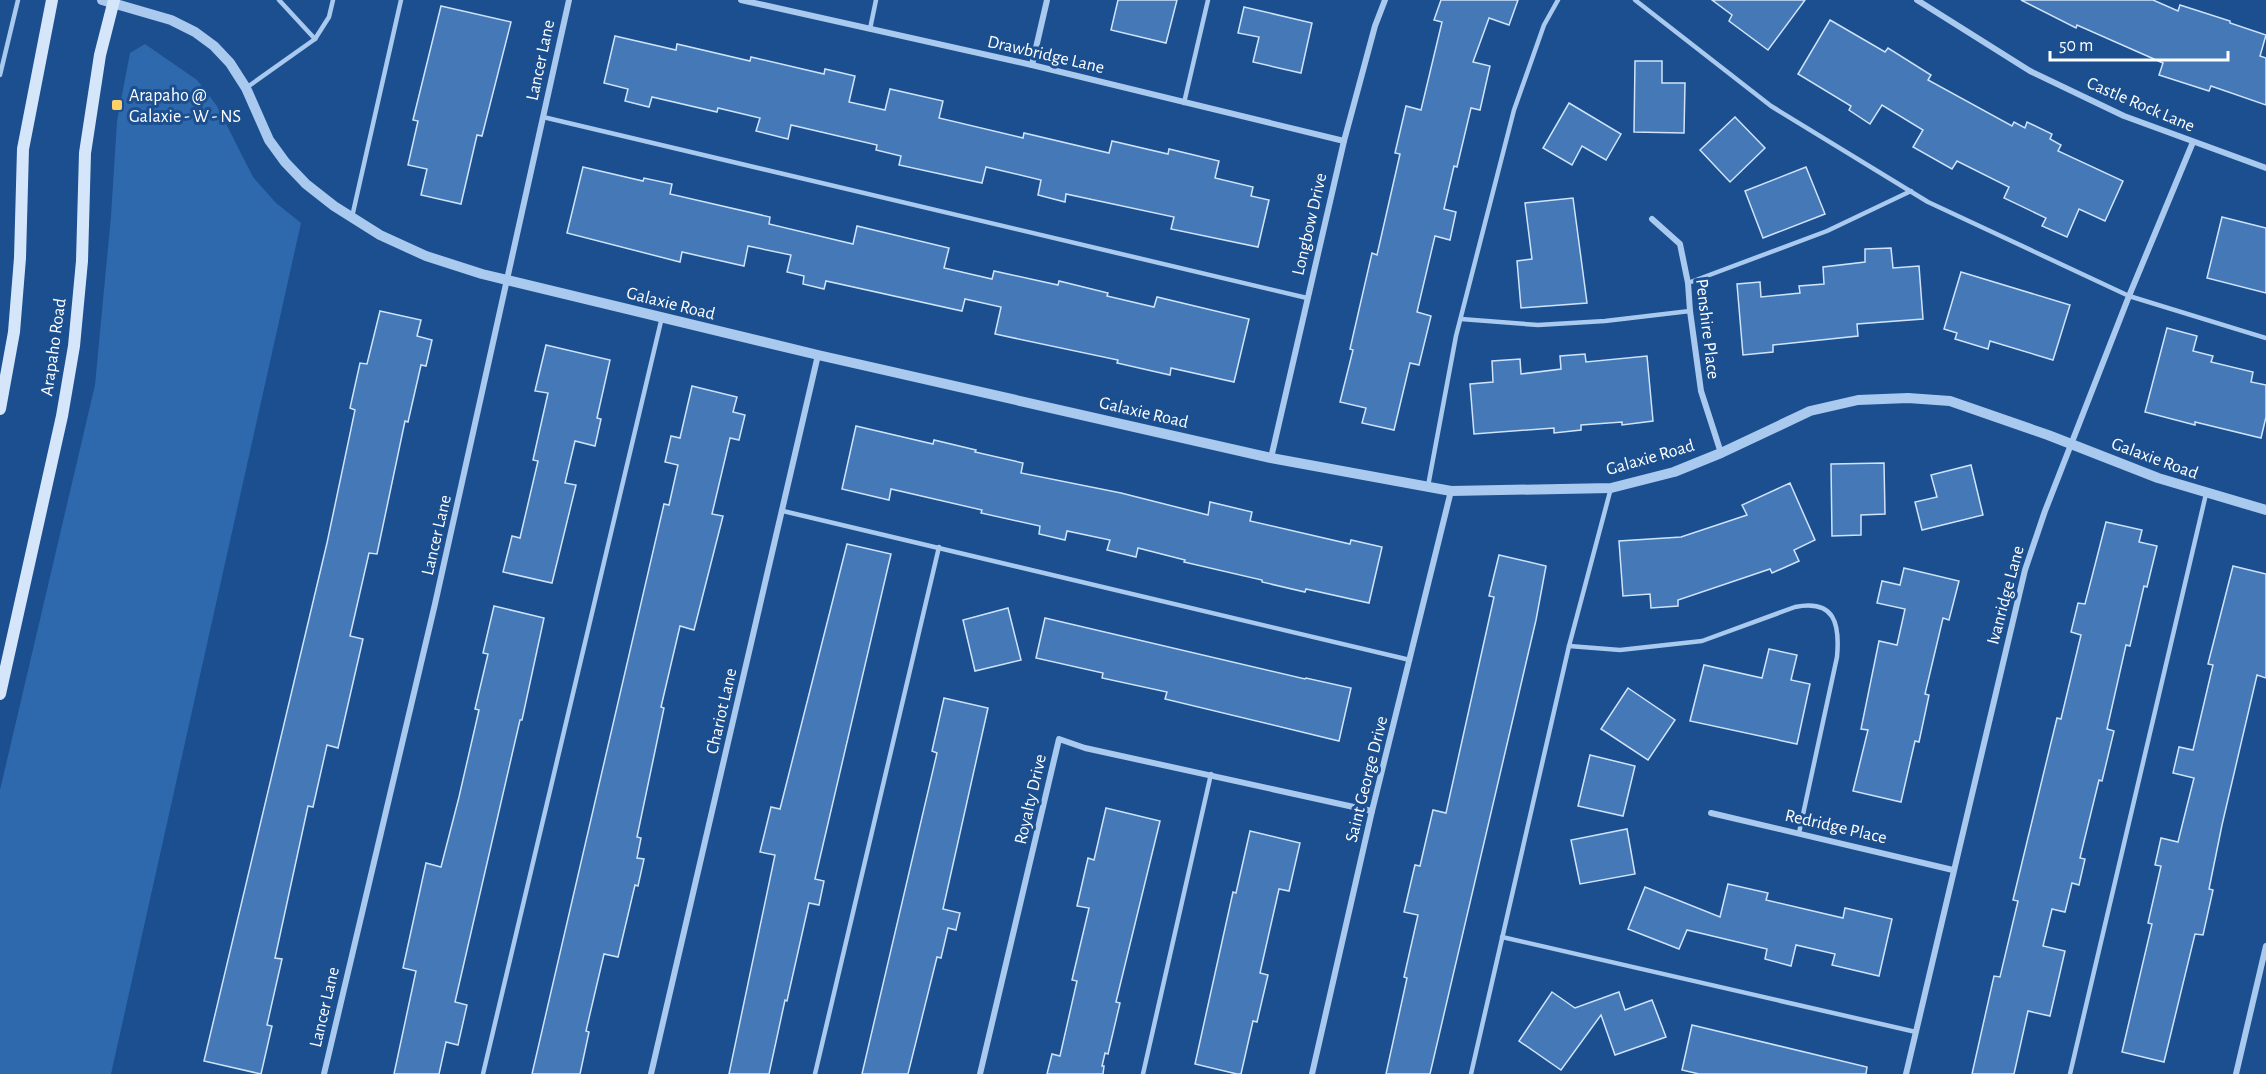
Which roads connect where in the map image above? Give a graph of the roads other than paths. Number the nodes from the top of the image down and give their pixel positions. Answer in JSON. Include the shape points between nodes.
{"nodes":[{"id":1,"x":18,"y":0,"type":"edge"},
{"id":2,"x":52,"y":0,"type":"edge"},
{"id":3,"x":279,"y":0,"type":"edge"},
{"id":4,"x":333,"y":0,"type":"edge"},
{"id":5,"x":401,"y":0,"type":"edge"},
{"id":6,"x":569,"y":0,"type":"edge"},
{"id":7,"x":741,"y":0,"type":"edge"},
{"id":8,"x":876,"y":0,"type":"edge"},
{"id":9,"x":1047,"y":0,"type":"edge"},
{"id":10,"x":1208,"y":0,"type":"edge"},
{"id":11,"x":1385,"y":0,"type":"edge"},
{"id":12,"x":1558,"y":0,"type":"edge"},
{"id":13,"x":1635,"y":0,"type":"edge"},
{"id":14,"x":1917,"y":0,"type":"edge"},
{"id":15,"x":109,"y":1,"type":"edge"},
{"id":16,"x":870,"y":29,"type":"junction"},
{"id":17,"x":315,"y":39,"type":"junction"},
{"id":18,"x":1032,"y":65,"type":"junction"},
{"id":19,"x":0,"y":75,"type":"edge"},
{"id":20,"x":246,"y":88,"type":"junction"},
{"id":21,"x":1184,"y":103,"type":"junction"},
{"id":22,"x":543,"y":117,"type":"junction"},
{"id":23,"x":1344,"y":141,"type":"junction"},
{"id":24,"x":2193,"y":142,"type":"junction"},
{"id":25,"x":2266,"y":168,"type":"edge"},
{"id":26,"x":1911,"y":192,"type":"junction"},
{"id":27,"x":352,"y":217,"type":"junction"},
{"id":28,"x":1652,"y":219,"type":"dead end"},
{"id":29,"x":508,"y":281,"type":"junction"},
{"id":30,"x":1688,"y":283,"type":"junction"},
{"id":31,"x":2129,"y":296,"type":"junction"},
{"id":32,"x":1307,"y":298,"type":"junction"},
{"id":33,"x":1690,"y":310,"type":"junction"},
{"id":34,"x":662,"y":318,"type":"junction"},
{"id":35,"x":1461,"y":319,"type":"junction"},
{"id":36,"x":2266,"y":338,"type":"edge"},
{"id":37,"x":818,"y":355,"type":"junction"},
{"id":38,"x":0,"y":409,"type":"edge"},
{"id":39,"x":2073,"y":444,"type":"junction"},
{"id":40,"x":1721,"y":453,"type":"junction"},
{"id":41,"x":1271,"y":458,"type":"junction"},
{"id":42,"x":1427,"y":488,"type":"junction"},
{"id":43,"x":1611,"y":488,"type":"junction"},
{"id":44,"x":1451,"y":491,"type":"junction"},
{"id":45,"x":2206,"y":494,"type":"junction"},
{"id":46,"x":2266,"y":510,"type":"edge"},
{"id":47,"x":783,"y":511,"type":"junction"},
{"id":48,"x":939,"y":547,"type":"junction"},
{"id":49,"x":1569,"y":646,"type":"junction"},
{"id":50,"x":1410,"y":660,"type":"junction"},
{"id":51,"x":0,"y":694,"type":"edge"},
{"id":52,"x":1211,"y":774,"type":"junction"},
{"id":53,"x":1372,"y":811,"type":"junction"},
{"id":54,"x":1711,"y":813,"type":"dead end"},
{"id":55,"x":1799,"y":833,"type":"junction"},
{"id":56,"x":1953,"y":870,"type":"junction"},
{"id":57,"x":1502,"y":937,"type":"junction"},
{"id":58,"x":2266,"y":946,"type":"edge"},
{"id":59,"x":1916,"y":1032,"type":"junction"},
{"id":60,"x":324,"y":1074,"type":"edge"},
{"id":61,"x":483,"y":1074,"type":"edge"},
{"id":62,"x":651,"y":1074,"type":"edge"},
{"id":63,"x":815,"y":1074,"type":"edge"},
{"id":64,"x":980,"y":1074,"type":"edge"},
{"id":65,"x":1143,"y":1074,"type":"edge"},
{"id":66,"x":1312,"y":1074,"type":"edge"},
{"id":67,"x":1471,"y":1074,"type":"edge"},
{"id":68,"x":1906,"y":1074,"type":"edge"},
{"id":69,"x":2070,"y":1074,"type":"edge"},
{"id":70,"x":2236,"y":1074,"type":"edge"}],
"edges":[{"from":1,"to":19,"type":"lane"},
{"from":2,"to":38,"type":"main road","via":[[23,149],[17,300]]},
{"from":3,"to":17,"type":"lane"},
{"from":4,"to":17,"type":"lane","via":[[329,17]]},
{"from":5,"to":27,"type":"lane"},
{"from":6,"to":22,"type":"street","name":"Lancer Lane"},
{"from":7,"to":16,"type":"street","name":"Drawbridge Lane"},
{"from":8,"to":16,"type":"lane"},
{"from":9,"to":18,"type":"street"},
{"from":10,"to":21,"type":"lane"},
{"from":11,"to":23,"type":"street","name":"Longbow Drive"},
{"from":12,"to":35,"type":"lane","via":[[1544,25],[1514,110]]},
{"from":13,"to":26,"type":"lane","via":[[1771,106]]},
{"from":14,"to":24,"type":"street","name":"Castle Rock Lane","via":[[2030,71],[2124,116]]},
{"from":15,"to":20,"type":"street","name":"Galaxie Road","via":[[171,20],[195,32],[230,63]]},
{"from":15,"to":51,"type":"main road","name":"Arapaho Road","via":[[85,153],[82,261],[74,346]]},
{"from":16,"to":18,"type":"street","name":"Drawbridge Lane"},
{"from":17,"to":20,"type":"lane"},
{"from":18,"to":21,"type":"street","name":"Drawbridge Lane"},
{"from":20,"to":27,"type":"street","name":"Galaxie Road","via":[[269,140],[285,162]]},
{"from":21,"to":23,"type":"street","name":"Drawbridge Lane"},
{"from":22,"to":29,"type":"street","name":"Lancer Lane"},
{"from":22,"to":32,"type":"lane"},
{"from":23,"to":32,"type":"street","name":"Longbow Drive"},
{"from":24,"to":25,"type":"street","name":"Castle Rock Lane"},
{"from":24,"to":31,"type":"street","name":"Ivanridge Lane"},
{"from":26,"to":30,"type":"lane","via":[[1827,231]]},
{"from":26,"to":31,"type":"lane"},
{"from":27,"to":29,"type":"street","name":"Galaxie Road","via":[[426,256]]},
{"from":28,"to":30,"type":"street","name":"Penshire Place","via":[[1680,244]]},
{"from":29,"to":34,"type":"street","name":"Galaxie Road"},
{"from":29,"to":60,"type":"street","name":"Lancer Lane"},
{"from":30,"to":33,"type":"street","name":"Penshire Place"},
{"from":31,"to":36,"type":"lane"},
{"from":31,"to":39,"type":"street","name":"Ivanridge Lane"},
{"from":32,"to":41,"type":"street","name":"Longbow Drive"},
{"from":33,"to":35,"type":"lane","via":[[1538,325]]},
{"from":33,"to":40,"type":"street","name":"Penshire Place","via":[[1701,391]]},
{"from":34,"to":37,"type":"street","name":"Galaxie Road"},
{"from":34,"to":61,"type":"lane"},
{"from":35,"to":42,"type":"lane"},
{"from":37,"to":41,"type":"street","name":"Galaxie Road"},
{"from":37,"to":47,"type":"street","name":"Chariot Lane"},
{"from":39,"to":40,"type":"street","name":"Galaxie Road","via":[[1950,401],[1908,398],[1858,400],[1810,411]]},
{"from":39,"to":45,"type":"street","name":"Galaxie Road"},
{"from":39,"to":56,"type":"street","name":"Ivanridge Lane","via":[[2025,570]]},
{"from":40,"to":43,"type":"street","name":"Galaxie Road","via":[[1674,472]]},
{"from":41,"to":42,"type":"street","name":"Galaxie Road"},
{"from":42,"to":44,"type":"street","name":"Galaxie Road"},
{"from":43,"to":44,"type":"street","name":"Galaxie Road"},
{"from":43,"to":49,"type":"lane"},
{"from":44,"to":50,"type":"street","name":"Saint George Drive"},
{"from":45,"to":46,"type":"street","name":"Galaxie Road"},
{"from":45,"to":69,"type":"lane"},
{"from":47,"to":48,"type":"lane"},
{"from":47,"to":62,"type":"street","name":"Chariot Lane"},
{"from":48,"to":50,"type":"lane"},
{"from":48,"to":63,"type":"lane"},
{"from":49,"to":55,"type":"lane","via":[[1620,650],[1702,641],[1796,607],[1810,604],[1824,608],[1835,620],[1839,639]]},
{"from":49,"to":57,"type":"lane"},
{"from":50,"to":53,"type":"street","name":"Saint George Drive"},
{"from":52,"to":53,"type":"street","name":"Royalty Drive"},
{"from":52,"to":64,"type":"street","name":"Royalty Drive","via":[[1059,739]]},
{"from":52,"to":65,"type":"lane"},
{"from":53,"to":66,"type":"street","name":"Saint George Drive"},
{"from":54,"to":55,"type":"street","name":"Redridge Place"},
{"from":55,"to":56,"type":"street","name":"Redridge Place"},
{"from":56,"to":59,"type":"street","name":"Ivanridge Lane"},
{"from":57,"to":59,"type":"lane"},
{"from":57,"to":67,"type":"lane"},
{"from":58,"to":70,"type":"street"},
{"from":59,"to":68,"type":"street","name":"Ivanridge Lane"}]}
